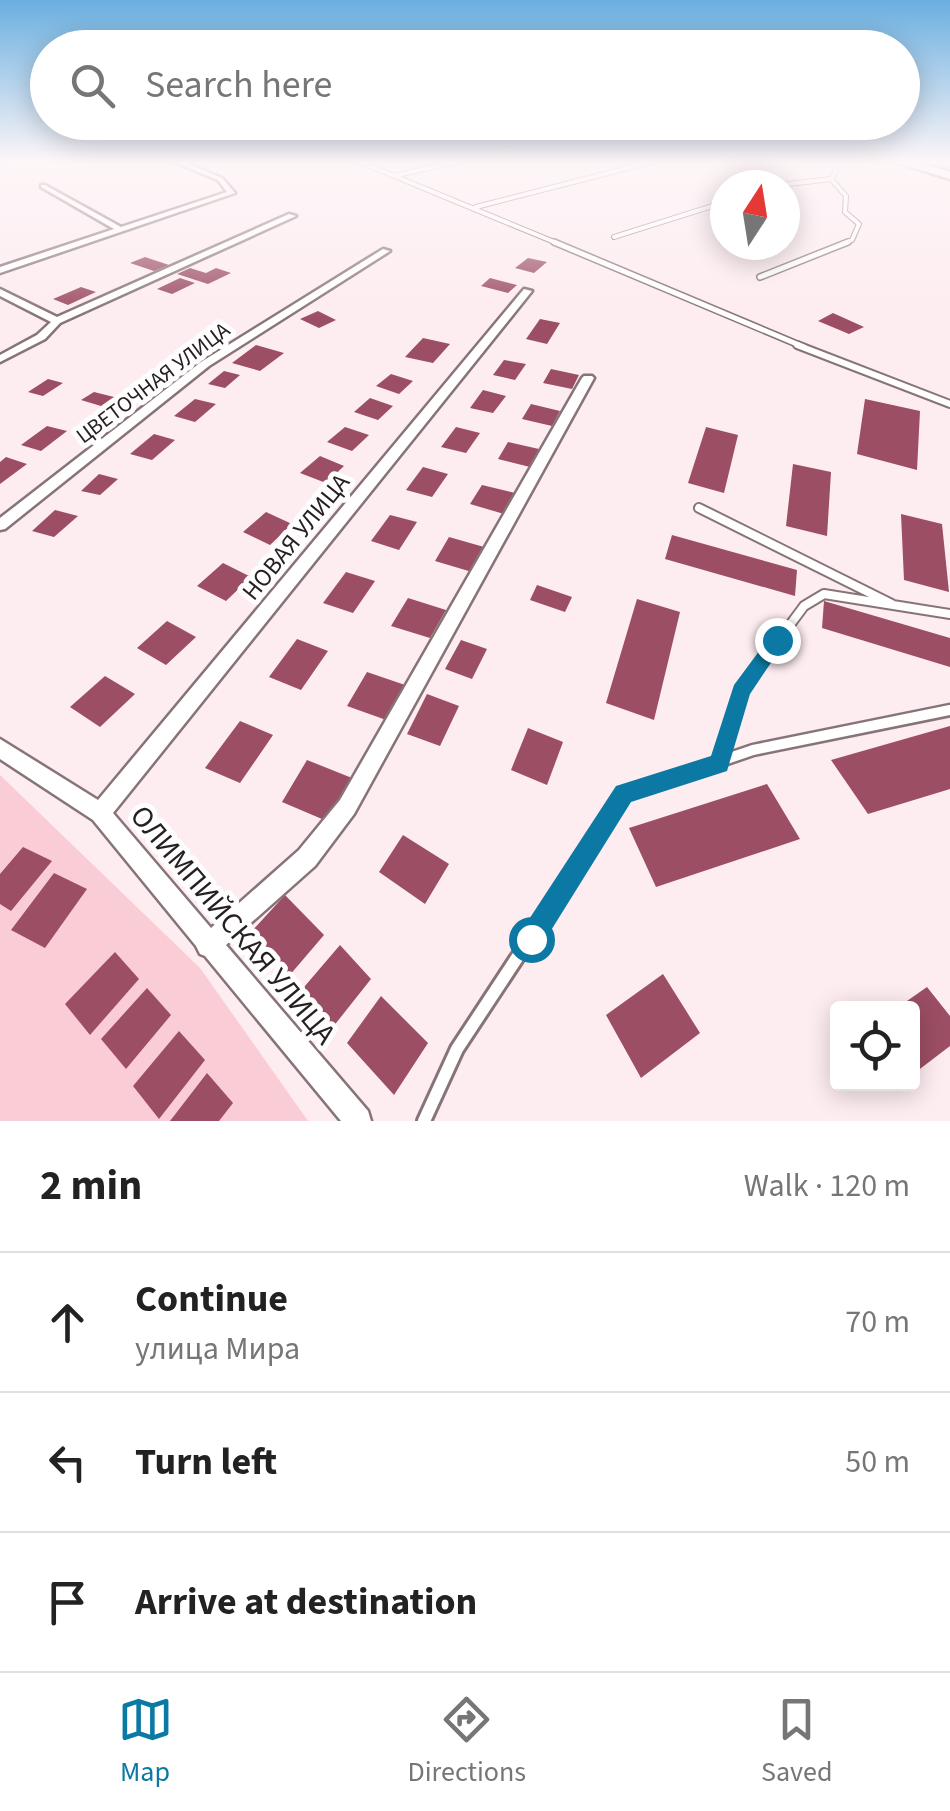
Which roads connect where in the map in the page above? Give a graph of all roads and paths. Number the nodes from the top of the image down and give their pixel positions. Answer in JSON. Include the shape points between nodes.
{"nodes":[{"id":1,"x":92,"y":213,"type":"edge"},
{"id":2,"x":170,"y":213,"type":"edge"},
{"id":3,"x":490,"y":213,"type":"edge"},
{"id":4,"x":689,"y":213,"type":"edge"},
{"id":5,"x":847,"y":213,"type":"edge"},
{"id":6,"x":292,"y":216,"type":"dead end"},
{"id":7,"x":120,"y":229,"type":"junction"},
{"id":8,"x":614,"y":237,"type":"dead end"},
{"id":9,"x":386,"y":250,"type":"dead end"},
{"id":10,"x":0,"y":270,"type":"edge"},
{"id":11,"x":760,"y":277,"type":"dead end"},
{"id":12,"x":527,"y":291,"type":"dead end"},
{"id":13,"x":0,"y":292,"type":"edge"},
{"id":14,"x":57,"y":322,"type":"junction"},
{"id":15,"x":0,"y":359,"type":"edge"},
{"id":16,"x":588,"y":378,"type":"dead end"},
{"id":17,"x":950,"y":404,"type":"edge"},
{"id":18,"x":699,"y":508,"type":"dead end"},
{"id":19,"x":0,"y":525,"type":"edge"},
{"id":20,"x":901,"y":608,"type":"junction"},
{"id":21,"x":950,"y":614,"type":"edge"},
{"id":22,"x":950,"y":710,"type":"edge"},
{"id":23,"x":0,"y":748,"type":"edge"},
{"id":24,"x":719,"y":764,"type":"junction"},
{"id":25,"x":100,"y":812,"type":"junction"},
{"id":26,"x":208,"y":946,"type":"junction"},
{"id":27,"x":358,"y":1121,"type":"edge"},
{"id":28,"x":424,"y":1121,"type":"edge"}],
"edges":[{"from":1,"to":7,"type":"street"},
{"from":2,"to":7,"type":"street"},
{"from":3,"to":17,"type":"lane","via":[[726,317]]},
{"from":4,"to":8,"type":"lane"},
{"from":5,"to":11,"type":"lane","via":[[859,224],[852,240]]},
{"from":6,"to":14,"type":"street"},
{"from":7,"to":10,"type":"street"},
{"from":9,"to":19,"type":"street","name":"ЦВЕТОЧНАЯ УЛИЦА","via":[[206,364]]},
{"from":12,"to":25,"type":"street","name":"НОВАЯ УЛИЦА"},
{"from":13,"to":14,"type":"street"},
{"from":14,"to":15,"type":"street"},
{"from":16,"to":26,"type":"street","via":[[347,807],[306,858]]},
{"from":18,"to":20,"type":"lane"},
{"from":20,"to":21,"type":"lane"},
{"from":20,"to":24,"type":"lane","via":[[824,594],[804,606],[741,691]]},
{"from":22,"to":24,"type":"lane","via":[[752,750]]},
{"from":23,"to":25,"type":"street","name":"ОЛИМПИЙСКАЯ УЛИЦА"},
{"from":24,"to":28,"type":"lane","via":[[624,794],[457,1049]]},
{"from":25,"to":26,"type":"street","name":"ОЛИМПИЙСКАЯ УЛИЦА"},
{"from":26,"to":27,"type":"street","name":"ОЛИМПИЙСКАЯ УЛИЦА"}]}
